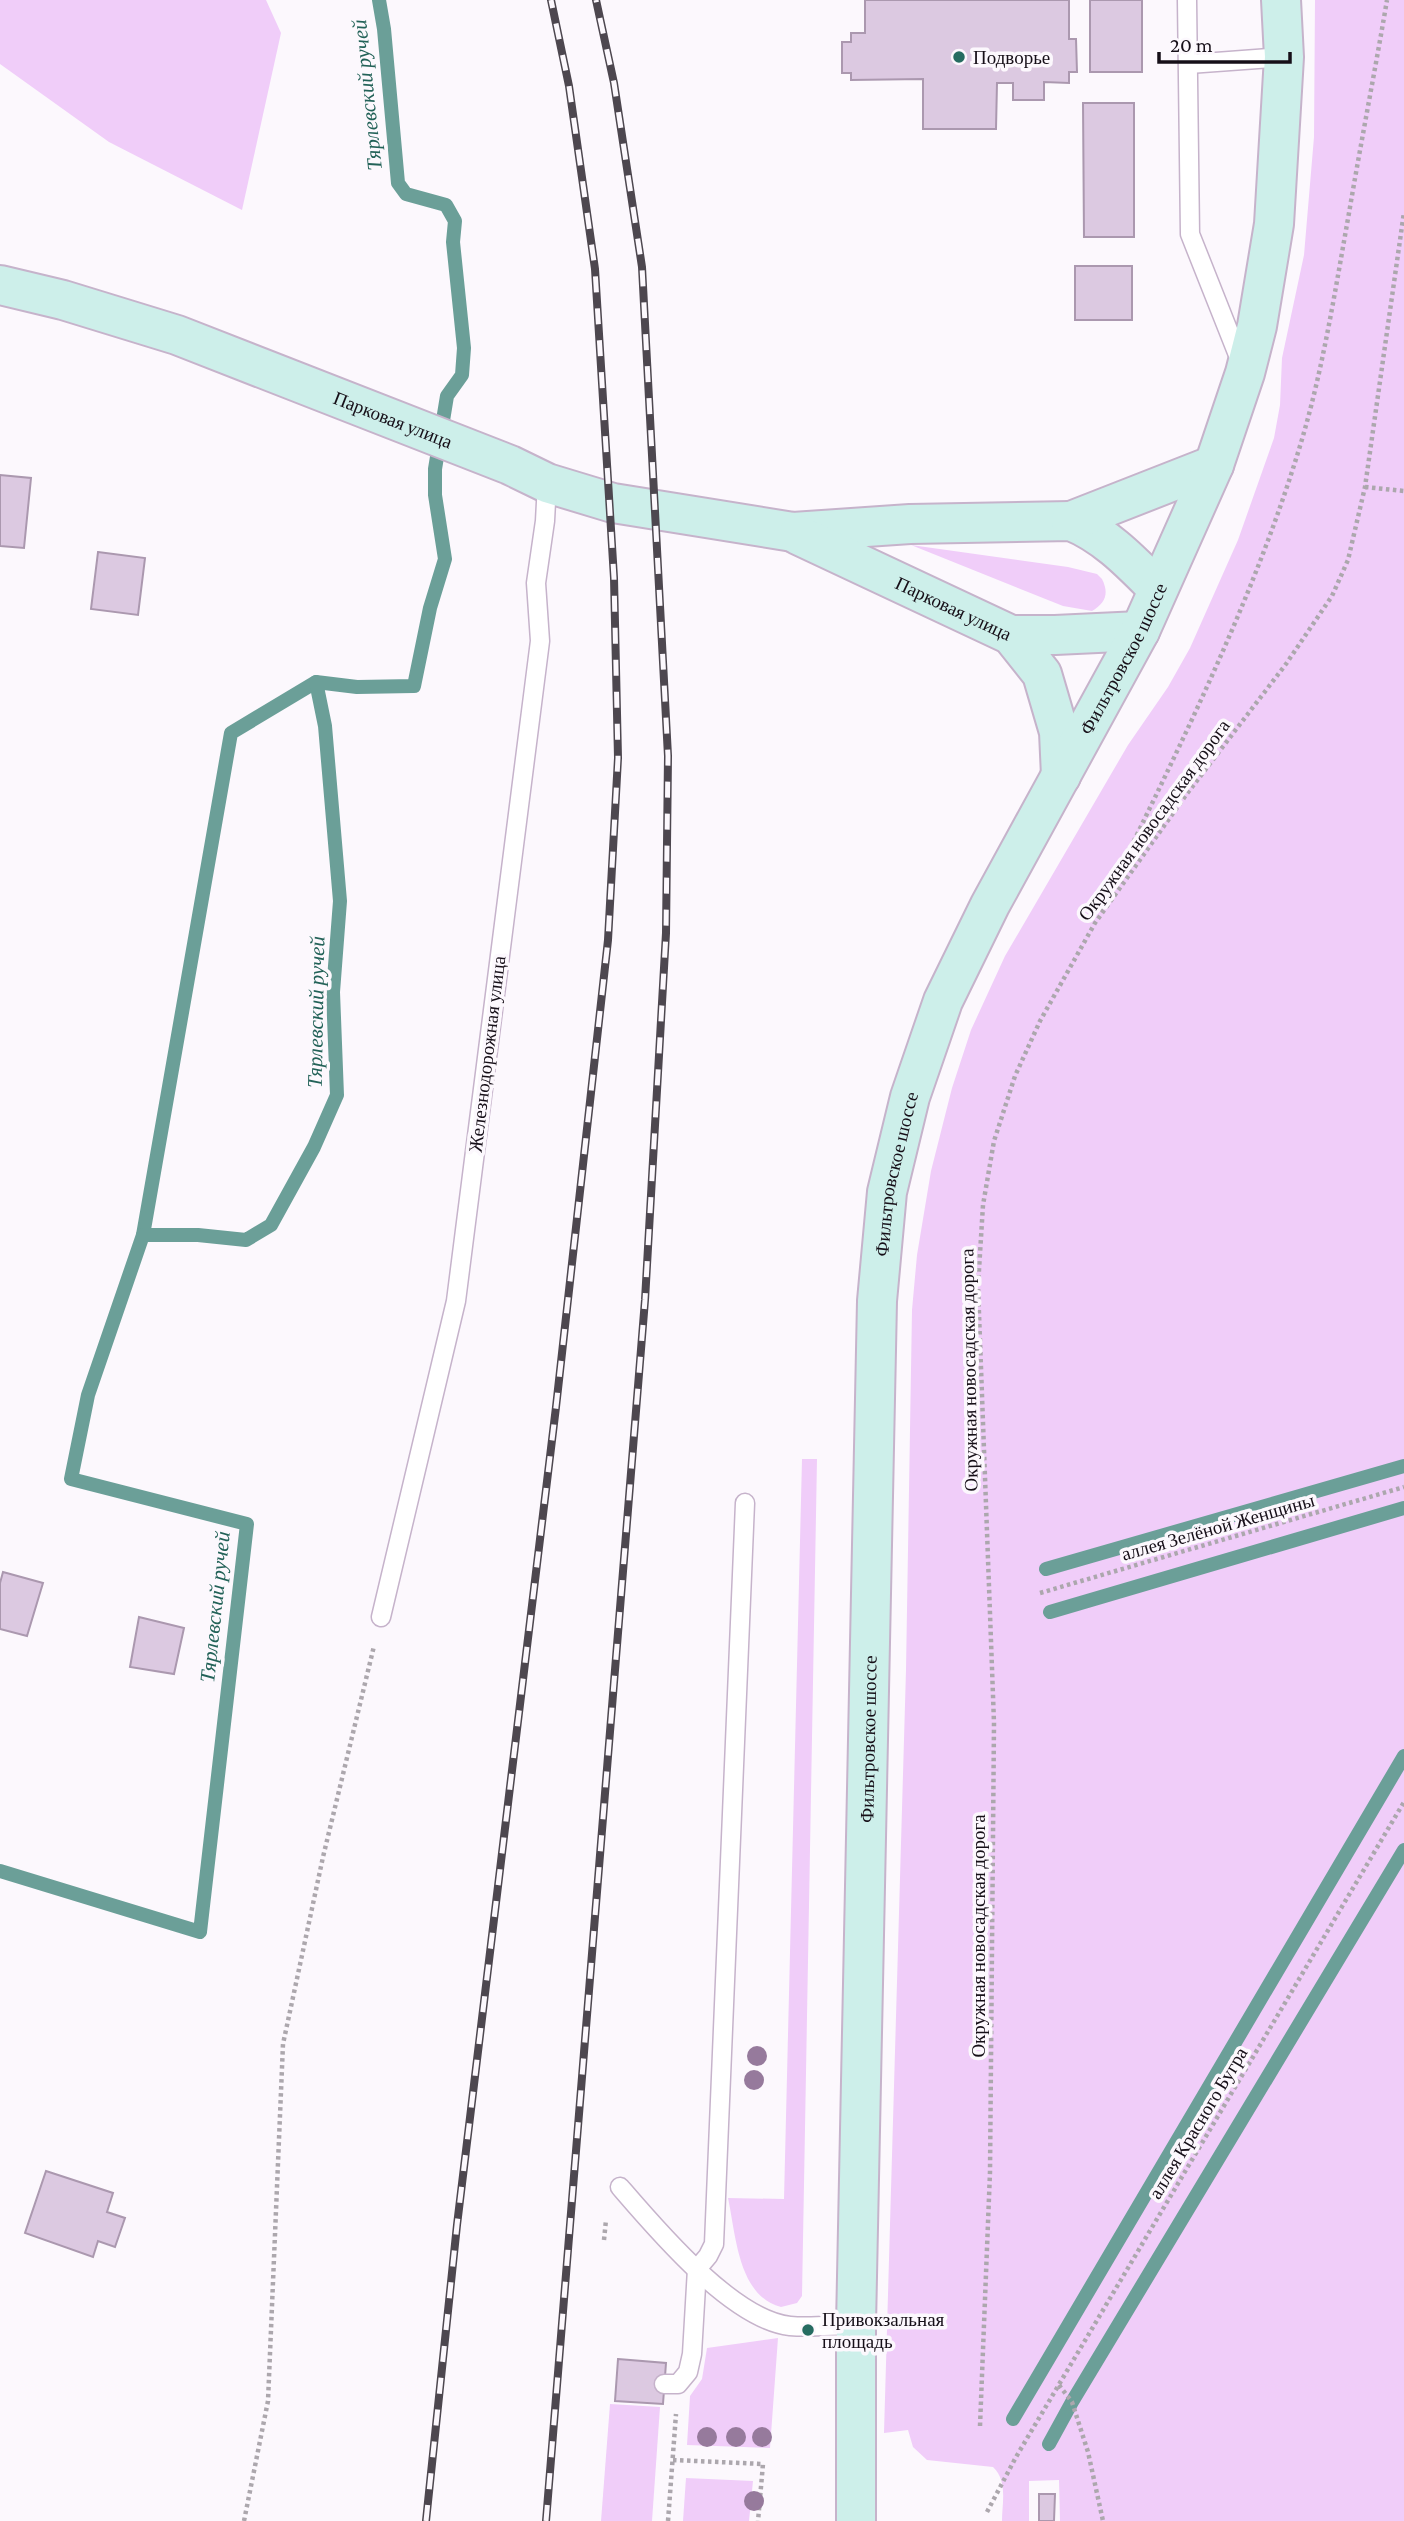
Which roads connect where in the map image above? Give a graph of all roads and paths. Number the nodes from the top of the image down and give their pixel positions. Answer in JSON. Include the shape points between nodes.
{"nodes":[{"id":1,"x":1187,"y":0,"type":"edge"},
{"id":2,"x":1281,"y":0,"type":"edge"},
{"id":3,"x":1387,"y":0,"type":"edge"},
{"id":4,"x":1283,"y":57,"type":"junction"},
{"id":5,"x":1189,"y":64,"type":"junction"},
{"id":6,"x":1404,"y":212,"type":"edge"},
{"id":7,"x":0,"y":285,"type":"edge"},
{"id":8,"x":1245,"y":373,"type":"junction"},
{"id":9,"x":1214,"y":465,"type":"junction"},
{"id":10,"x":547,"y":484,"type":"junction"},
{"id":11,"x":1365,"y":487,"type":"junction"},
{"id":12,"x":1404,"y":491,"type":"edge"},
{"id":13,"x":1071,"y":521,"type":"junction"},
{"id":14,"x":793,"y":532,"type":"junction"},
{"id":15,"x":1158,"y":589,"type":"junction"},
{"id":16,"x":1140,"y":631,"type":"junction"},
{"id":17,"x":1011,"y":635,"type":"junction"},
{"id":18,"x":1061,"y":776,"type":"junction"},
{"id":19,"x":1095,"y":923,"type":"junction"},
{"id":20,"x":1404,"y":1487,"type":"edge"},
{"id":21,"x":745,"y":1503,"type":"dead end"},
{"id":22,"x":1040,"y":1593,"type":"dead end"},
{"id":23,"x":381,"y":1618,"type":"joint"},
{"id":24,"x":1404,"y":1802,"type":"edge"},
{"id":25,"x":620,"y":2188,"type":"dead end"},
{"id":26,"x":697,"y":2269,"type":"junction"},
{"id":27,"x":856,"y":2325,"type":"junction"},
{"id":28,"x":671,"y":2384,"type":"joint"},
{"id":29,"x":1059,"y":2385,"type":"junction"},
{"id":30,"x":980,"y":2426,"type":"dead end"},
{"id":31,"x":673,"y":2460,"type":"junction"},
{"id":32,"x":987,"y":2512,"type":"dead end"},
{"id":33,"x":244,"y":2521,"type":"edge"},
{"id":34,"x":668,"y":2521,"type":"edge"},
{"id":35,"x":758,"y":2521,"type":"edge"},
{"id":36,"x":856,"y":2521,"type":"edge"},
{"id":37,"x":1103,"y":2521,"type":"edge"}],
"edges":[{"from":1,"to":5,"type":"lane"},
{"from":2,"to":4,"type":"main road","name":"Фильтровское шоссе"},
{"from":3,"to":19,"type":"path","via":[[1331,314],[1301,443],[1244,602]]},
{"from":4,"to":5,"type":"lane"},
{"from":4,"to":8,"type":"main road","name":"Фильтровское шоссе","via":[[1274,224]]},
{"from":5,"to":8,"type":"lane","via":[[1190,234]]},
{"from":6,"to":11,"type":"path","name":"Окружная новосадская дорога"},
{"from":7,"to":10,"type":"main road","name":"Парковая улица","via":[[177,335],[510,465]]},
{"from":8,"to":9,"type":"main road","name":"Фильтровское шоссе"},
{"from":9,"to":13,"type":"main road"},
{"from":9,"to":15,"type":"main road","name":"Фильтровское шоссе"},
{"from":10,"to":14,"type":"main road","name":"Парковая улица","via":[[613,503]]},
{"from":10,"to":23,"type":"lane","name":"Железнодорожная улица","via":[[536,583],[540,641],[456,1301]]},
{"from":11,"to":12,"type":"path"},
{"from":11,"to":19,"type":"path","name":"Окружная новосадская дорога","via":[[1348,560],[1332,596]]},
{"from":13,"to":14,"type":"main road","name":"Парковая улица"},
{"from":13,"to":15,"type":"main road","name":"Парковая улица","via":[[1119,551]]},
{"from":14,"to":17,"type":"main road","name":"Парковая улица"},
{"from":15,"to":16,"type":"main road","name":"Фильтровское шоссе"},
{"from":16,"to":17,"type":"main road"},
{"from":16,"to":18,"type":"main road","name":"Фильтровское шоссе"},
{"from":17,"to":18,"type":"main road","name":"Парковая улица","via":[[1042,674],[1059,732]]},
{"from":18,"to":27,"type":"main road","name":"Фильтровское шоссе","via":[[943,1001],[910,1097],[887,1192],[877,1301]]},
{"from":19,"to":30,"type":"path","name":"Окружная новосадская дорога","via":[[1015,1076],[994,1141],[983,1205],[978,1286],[994,1723],[990,2172]]},
{"from":20,"to":22,"type":"path","name":"аллея Зелёной Женщины"},
{"from":21,"to":26,"type":"lane","via":[[714,2244]]},
{"from":23,"to":33,"type":"path","via":[[283,2044],[268,2401]]},
{"from":24,"to":29,"type":"path","name":"аллея Красного Бугра"},
{"from":25,"to":26,"type":"lane"},
{"from":26,"to":27,"type":"lane","via":[[740,2306],[788,2326]]},
{"from":26,"to":28,"type":"lane","via":[[688,2372]]},
{"from":27,"to":36,"type":"main road","name":"Фильтровское шоссе"},
{"from":28,"to":31,"type":"path"},
{"from":29,"to":32,"type":"path","name":"аллея Красного Бугра"},
{"from":29,"to":37,"type":"path","via":[[1072,2402]]},
{"from":31,"to":34,"type":"path"},
{"from":31,"to":35,"type":"path","via":[[763,2464]]}]}
